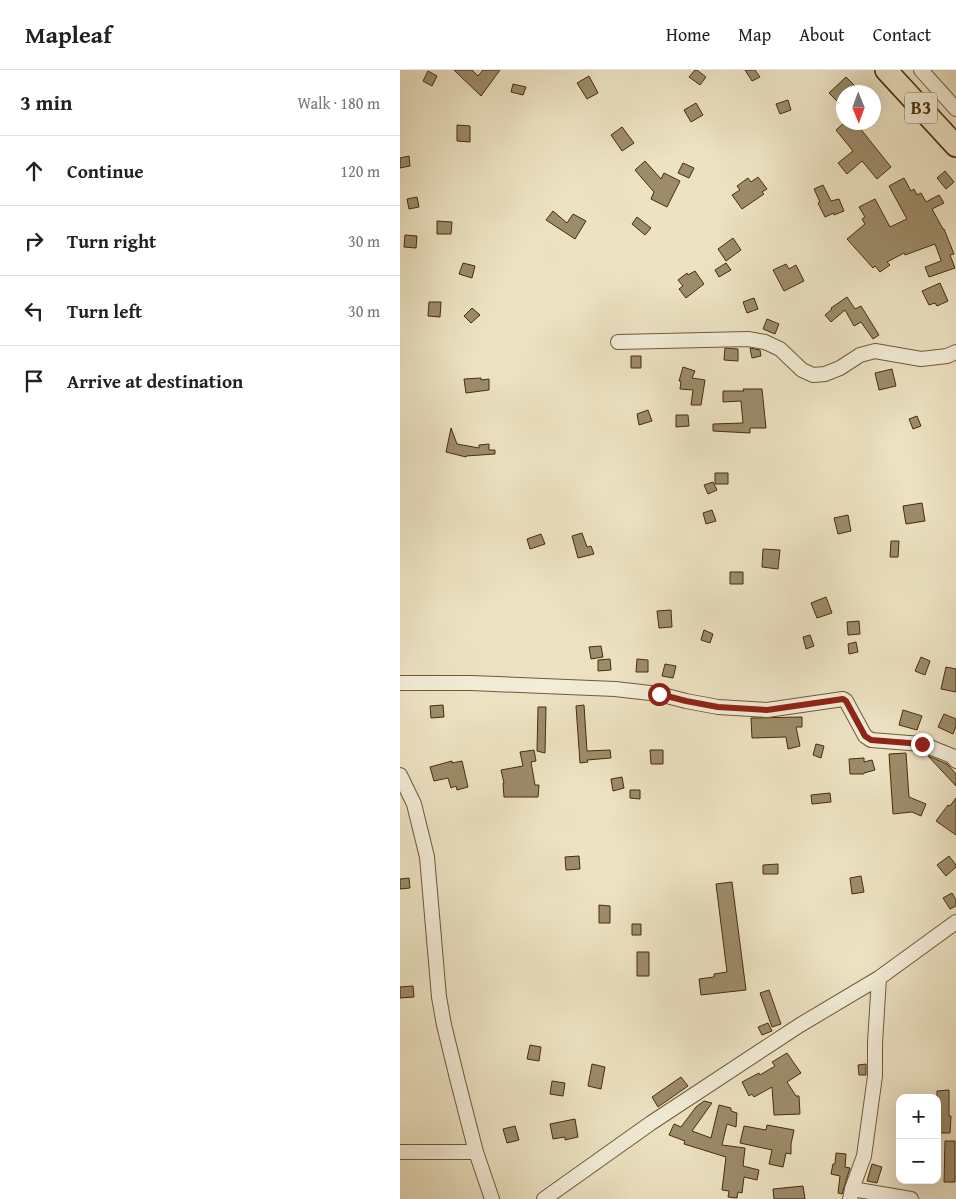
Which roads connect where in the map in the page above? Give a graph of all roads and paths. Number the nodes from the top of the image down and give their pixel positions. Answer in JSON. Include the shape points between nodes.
{"nodes":[{"id":1,"x":886,"y":70,"type":"edge"},
{"id":2,"x":921,"y":70,"type":"edge"},
{"id":3,"x":956,"y":109,"type":"edge"},
{"id":4,"x":956,"y":146,"type":"edge"},
{"id":5,"x":618,"y":342,"type":"dead end"},
{"id":6,"x":956,"y":352,"type":"edge"},
{"id":7,"x":400,"y":683,"type":"edge"},
{"id":8,"x":956,"y":761,"type":"edge"},
{"id":9,"x":400,"y":774,"type":"edge"},
{"id":10,"x":956,"y":922,"type":"edge"},
{"id":11,"x":879,"y":978,"type":"junction"},
{"id":12,"x":400,"y":1152,"type":"edge"},
{"id":13,"x":476,"y":1152,"type":"junction"},
{"id":14,"x":851,"y":1194,"type":"edge"},
{"id":15,"x":492,"y":1199,"type":"edge"},
{"id":16,"x":544,"y":1199,"type":"edge"},
{"id":17,"x":911,"y":1199,"type":"edge"}],
"edges":[{"from":1,"to":4,"type":"highway","number":"B3"},
{"from":2,"to":3,"type":"street"},
{"from":5,"to":6,"type":"street","via":[[748,339],[780,349],[802,370],[813,375],[825,374],[860,355],[875,351],[921,359]]},
{"from":7,"to":8,"type":"street","via":[[615,689],[659,694],[718,707],[767,710],[843,699],[865,736],[871,740],[922,744],[952,756]]},
{"from":9,"to":13,"type":"street","via":[[414,804],[427,857],[439,997]]},
{"from":10,"to":11,"type":"street"},
{"from":11,"to":14,"type":"street","via":[[876,1076],[864,1156]]},
{"from":11,"to":16,"type":"street","via":[[800,1025],[651,1123]]},
{"from":12,"to":13,"type":"street"},
{"from":13,"to":15,"type":"street"},
{"from":14,"to":17,"type":"street"}]}
